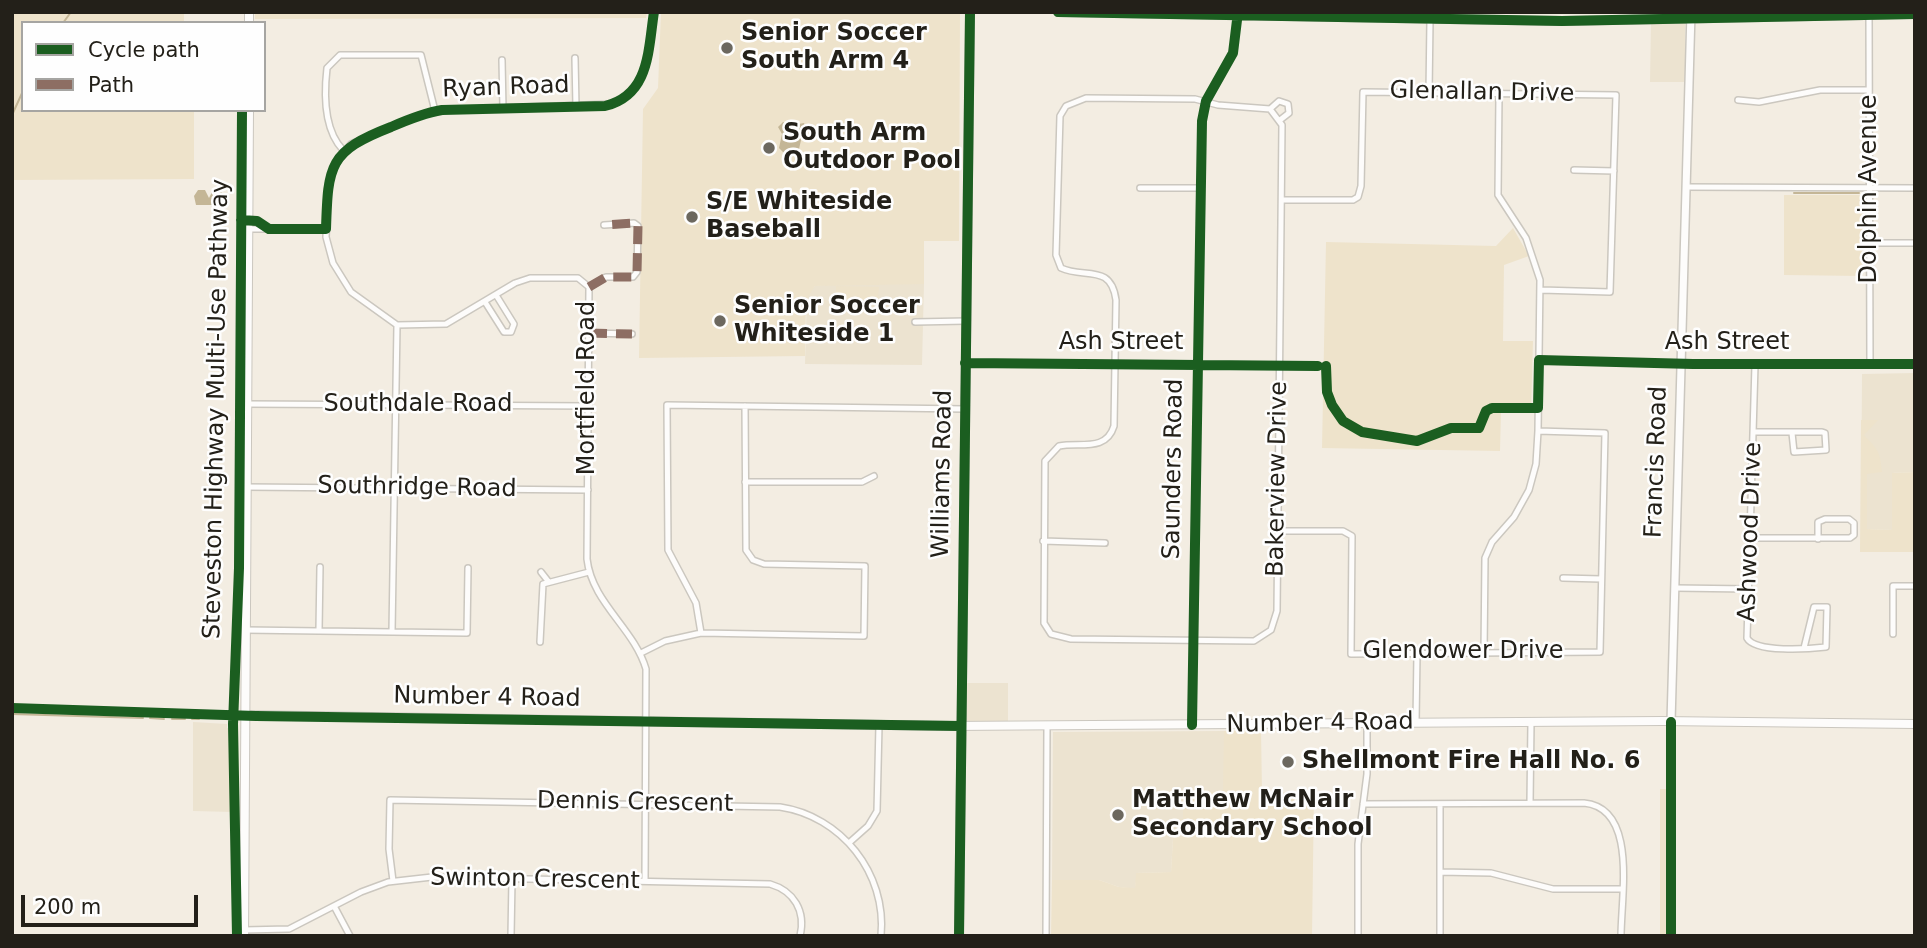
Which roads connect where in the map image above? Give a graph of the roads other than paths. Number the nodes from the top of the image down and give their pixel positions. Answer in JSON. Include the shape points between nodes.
{"nodes":[{"id":1,"x":654,"y":12,"type":"edge"},
{"id":2,"x":970,"y":12,"type":"edge"},
{"id":3,"x":1058,"y":12,"type":"edge"},
{"id":4,"x":1238,"y":14,"type":"edge"},
{"id":5,"x":1915,"y":14,"type":"edge"},
{"id":6,"x":1691,"y":15,"type":"edge"},
{"id":7,"x":1869,"y":15,"type":"junction"},
{"id":8,"x":1430,"y":20,"type":"junction"},
{"id":9,"x":576,"y":58,"type":"dead end"},
{"id":10,"x":502,"y":60,"type":"dead end"},
{"id":11,"x":1869,"y":90,"type":"junction"},
{"id":12,"x":1429,"y":93,"type":"junction"},
{"id":13,"x":1499,"y":94,"type":"junction"},
{"id":14,"x":1738,"y":100,"type":"dead end"},
{"id":15,"x":1206,"y":101,"type":"junction"},
{"id":16,"x":576,"y":107,"type":"junction"},
{"id":17,"x":503,"y":109,"type":"junction"},
{"id":18,"x":1270,"y":109,"type":"junction"},
{"id":19,"x":435,"y":111,"type":"junction"},
{"id":20,"x":249,"y":112,"type":"edge"},
{"id":21,"x":1280,"y":120,"type":"junction"},
{"id":22,"x":343,"y":150,"type":"junction"},
{"id":23,"x":1574,"y":170,"type":"dead end"},
{"id":24,"x":1614,"y":171,"type":"junction"},
{"id":25,"x":1686,"y":187,"type":"junction"},
{"id":26,"x":1140,"y":188,"type":"dead end"},
{"id":27,"x":1200,"y":188,"type":"junction"},
{"id":28,"x":1870,"y":188,"type":"junction"},
{"id":29,"x":1915,"y":188,"type":"edge"},
{"id":30,"x":1282,"y":200,"type":"junction"},
{"id":31,"x":604,"y":225,"type":"dead end"},
{"id":32,"x":248,"y":229,"type":"junction"},
{"id":33,"x":326,"y":229,"type":"junction"},
{"id":34,"x":1869,"y":243,"type":"junction"},
{"id":35,"x":1915,"y":243,"type":"edge"},
{"id":36,"x":589,"y":287,"type":"junction"},
{"id":37,"x":1541,"y":290,"type":"junction"},
{"id":38,"x":496,"y":295,"type":"junction"},
{"id":39,"x":485,"y":302,"type":"junction"},
{"id":40,"x":966,"y":321,"type":"junction"},
{"id":41,"x":915,"y":322,"type":"dead end"},
{"id":42,"x":397,"y":325,"type":"junction"},
{"id":43,"x":589,"y":333,"type":"junction"},
{"id":44,"x":632,"y":334,"type":"dead end"},
{"id":45,"x":1539,"y":360,"type":"junction"},
{"id":46,"x":965,"y":363,"type":"junction"},
{"id":47,"x":1115,"y":364,"type":"junction"},
{"id":48,"x":1197,"y":364,"type":"junction"},
{"id":49,"x":1681,"y":364,"type":"junction"},
{"id":50,"x":1870,"y":364,"type":"junction"},
{"id":51,"x":1915,"y":364,"type":"edge"},
{"id":52,"x":1280,"y":365,"type":"junction"},
{"id":53,"x":1755,"y":365,"type":"junction"},
{"id":54,"x":1318,"y":366,"type":"dead end"},
{"id":55,"x":247,"y":404,"type":"junction"},
{"id":56,"x":394,"y":405,"type":"junction"},
{"id":57,"x":589,"y":406,"type":"junction"},
{"id":58,"x":745,"y":406,"type":"junction"},
{"id":59,"x":965,"y":409,"type":"junction"},
{"id":60,"x":1538,"y":431,"type":"junction"},
{"id":61,"x":1754,"y":432,"type":"junction"},
{"id":62,"x":1792,"y":433,"type":"junction"},
{"id":63,"x":874,"y":476,"type":"dead end"},
{"id":64,"x":745,"y":482,"type":"junction"},
{"id":65,"x":246,"y":487,"type":"junction"},
{"id":66,"x":394,"y":488,"type":"junction"},
{"id":67,"x":588,"y":490,"type":"junction"},
{"id":68,"x":1278,"y":531,"type":"junction"},
{"id":69,"x":1751,"y":538,"type":"junction"},
{"id":70,"x":1818,"y":539,"type":"junction"},
{"id":71,"x":1043,"y":541,"type":"junction"},
{"id":72,"x":1105,"y":543,"type":"dead end"},
{"id":73,"x":320,"y":567,"type":"dead end"},
{"id":74,"x":468,"y":568,"type":"dead end"},
{"id":75,"x":541,"y":572,"type":"dead end"},
{"id":76,"x":589,"y":572,"type":"junction"},
{"id":77,"x":1563,"y":578,"type":"dead end"},
{"id":78,"x":1601,"y":579,"type":"junction"},
{"id":79,"x":548,"y":581,"type":"junction"},
{"id":80,"x":1915,"y":586,"type":"edge"},
{"id":81,"x":1675,"y":588,"type":"junction"},
{"id":82,"x":1749,"y":589,"type":"junction"},
{"id":83,"x":244,"y":630,"type":"junction"},
{"id":84,"x":319,"y":630,"type":"junction"},
{"id":85,"x":393,"y":632,"type":"junction"},
{"id":86,"x":701,"y":633,"type":"junction"},
{"id":87,"x":1893,"y":634,"type":"dead end"},
{"id":88,"x":1193,"y":641,"type":"junction"},
{"id":89,"x":540,"y":642,"type":"dead end"},
{"id":90,"x":1804,"y":648,"type":"junction"},
{"id":91,"x":641,"y":653,"type":"junction"},
{"id":92,"x":1417,"y":653,"type":"junction"},
{"id":93,"x":1484,"y":653,"type":"junction"},
{"id":94,"x":12,"y":708,"type":"edge"},
{"id":95,"x":243,"y":715,"type":"junction"},
{"id":96,"x":647,"y":722,"type":"junction"},
{"id":97,"x":1531,"y":722,"type":"junction"},
{"id":98,"x":1671,"y":722,"type":"junction"},
{"id":99,"x":1416,"y":723,"type":"junction"},
{"id":100,"x":1367,"y":724,"type":"junction"},
{"id":101,"x":1915,"y":724,"type":"edge"},
{"id":102,"x":879,"y":725,"type":"junction"},
{"id":103,"x":1192,"y":725,"type":"junction"},
{"id":104,"x":961,"y":726,"type":"junction"},
{"id":105,"x":1047,"y":726,"type":"junction"},
{"id":106,"x":1671,"y":787,"type":"dead end"},
{"id":107,"x":1530,"y":803,"type":"junction"},
{"id":108,"x":647,"y":804,"type":"junction"},
{"id":109,"x":1363,"y":804,"type":"junction"},
{"id":110,"x":1440,"y":804,"type":"junction"},
{"id":111,"x":850,"y":842,"type":"junction"},
{"id":112,"x":1440,"y":872,"type":"junction"},
{"id":113,"x":512,"y":879,"type":"junction"},
{"id":114,"x":393,"y":881,"type":"junction"},
{"id":115,"x":645,"y":881,"type":"junction"},
{"id":116,"x":1621,"y":888,"type":"junction"},
{"id":117,"x":334,"y":906,"type":"junction"},
{"id":118,"x":244,"y":933,"type":"edge"},
{"id":119,"x":350,"y":936,"type":"edge"},
{"id":120,"x":511,"y":936,"type":"edge"},
{"id":121,"x":800,"y":936,"type":"edge"},
{"id":122,"x":881,"y":936,"type":"edge"},
{"id":123,"x":959,"y":936,"type":"edge"},
{"id":124,"x":1046,"y":936,"type":"edge"},
{"id":125,"x":1358,"y":936,"type":"edge"},
{"id":126,"x":1440,"y":936,"type":"edge"},
{"id":127,"x":1621,"y":936,"type":"edge"}],
"edges":[{"from":1,"to":16,"type":"street","name":"Ryan Road","via":[[645,68],[635,89],[613,104]]},
{"from":2,"to":40,"type":"street","name":"Williams Road"},
{"from":3,"to":4,"type":"street"},
{"from":4,"to":8,"type":"street"},
{"from":4,"to":15,"type":"street","name":"Saunders Road","via":[[1233,53]]},
{"from":5,"to":7,"type":"street"},
{"from":6,"to":7,"type":"street"},
{"from":6,"to":8,"type":"street","via":[[1618,21]]},
{"from":6,"to":25,"type":"street","name":"Francis Road"},
{"from":7,"to":11,"type":"street","name":"Dolphin Avenue"},
{"from":8,"to":12,"type":"street"},
{"from":9,"to":16,"type":"street"},
{"from":10,"to":17,"type":"street"},
{"from":11,"to":14,"type":"street","via":[[1820,90],[1759,102]]},
{"from":11,"to":28,"type":"street","name":"Dolphin Avenue"},
{"from":12,"to":13,"type":"street","name":"Glenallan Drive"},
{"from":12,"to":30,"type":"street","name":"Glenallan Drive","via":[[1363,92],[1362,186],[1357,198]]},
{"from":13,"to":24,"type":"street","name":"Glenallan Drive","via":[[1616,95]]},
{"from":13,"to":37,"type":"street","via":[[1498,195],[1531,247]]},
{"from":15,"to":18,"type":"street","name":"Bakerview Drive"},
{"from":15,"to":27,"type":"street","name":"Saunders Road"},
{"from":15,"to":47,"type":"street","name":"Bakerview Drive","via":[[1086,98],[1071,103],[1060,116],[1057,261],[1066,270],[1102,276],[1114,287]]},
{"from":16,"to":17,"type":"street","name":"Ryan Road"},
{"from":17,"to":19,"type":"street","name":"Ryan Road"},
{"from":18,"to":21,"type":"street"},
{"from":18,"to":21,"type":"street","name":"Bakerview Drive","via":[[1279,101],[1289,104],[1289,113]]},
{"from":19,"to":22,"type":"street","name":"Ryan Road","via":[[362,138]]},
{"from":19,"to":22,"type":"street","via":[[423,53],[344,54],[328,65],[327,108],[335,139]]},
{"from":20,"to":32,"type":"main road"},
{"from":21,"to":30,"type":"street","name":"Bakerview Drive"},
{"from":22,"to":33,"type":"street","via":[[328,184]]},
{"from":23,"to":24,"type":"street"},
{"from":24,"to":37,"type":"street","via":[[1610,292]]},
{"from":25,"to":28,"type":"street"},
{"from":25,"to":49,"type":"street","name":"Francis Road"},
{"from":26,"to":27,"type":"street"},
{"from":27,"to":48,"type":"street","name":"Saunders Road"},
{"from":28,"to":29,"type":"street"},
{"from":28,"to":34,"type":"street","name":"Dolphin Avenue"},
{"from":30,"to":52,"type":"street","name":"Bakerview Drive"},
{"from":31,"to":36,"type":"street","via":[[638,226],[637,272],[632,277],[606,277]]},
{"from":32,"to":33,"type":"street"},
{"from":32,"to":55,"type":"main road"},
{"from":33,"to":42,"type":"street","via":[[329,252],[341,278],[368,307]]},
{"from":34,"to":35,"type":"street"},
{"from":34,"to":50,"type":"street","name":"Dolphin Avenue"},
{"from":36,"to":38,"type":"street","name":"Mortfield Road","via":[[578,278],[530,278]]},
{"from":36,"to":43,"type":"street","name":"Mortfield Road"},
{"from":37,"to":45,"type":"street"},
{"from":38,"to":39,"type":"street","name":"Mortfield Road"},
{"from":38,"to":39,"type":"street","via":[[514,325],[511,332],[504,331]]},
{"from":39,"to":42,"type":"street","name":"Mortfield Road","via":[[446,324]]},
{"from":40,"to":41,"type":"street"},
{"from":40,"to":46,"type":"street","name":"Williams Road"},
{"from":42,"to":56,"type":"street"},
{"from":43,"to":44,"type":"street"},
{"from":43,"to":57,"type":"street","name":"Mortfield Road"},
{"from":45,"to":49,"type":"street","name":"Ash Street"},
{"from":45,"to":60,"type":"street"},
{"from":46,"to":47,"type":"street","name":"Ash Street"},
{"from":46,"to":59,"type":"street","name":"Williams Road"},
{"from":47,"to":48,"type":"street","name":"Ash Street"},
{"from":47,"to":71,"type":"street","via":[[1115,420],[1108,438],[1098,444],[1059,446],[1045,461]]},
{"from":48,"to":52,"type":"street","name":"Ash Street"},
{"from":48,"to":88,"type":"street","name":"Saunders Road"},
{"from":49,"to":53,"type":"street","name":"Ash Street"},
{"from":49,"to":81,"type":"street","name":"Francis Road"},
{"from":50,"to":51,"type":"street","name":"Ash Street"},
{"from":50,"to":53,"type":"street","name":"Ash Street"},
{"from":52,"to":54,"type":"street","name":"Ash Street"},
{"from":52,"to":68,"type":"street","name":"Bakerview Drive"},
{"from":53,"to":61,"type":"street","name":"Ashwood Drive"},
{"from":55,"to":56,"type":"street","name":"Southdale Road"},
{"from":55,"to":65,"type":"main road"},
{"from":56,"to":57,"type":"street","name":"Southdale Road"},
{"from":56,"to":66,"type":"street"},
{"from":57,"to":67,"type":"street","name":"Mortfield Road"},
{"from":58,"to":59,"type":"street"},
{"from":58,"to":64,"type":"street"},
{"from":58,"to":86,"type":"street","via":[[667,405],[668,550],[696,603]]},
{"from":59,"to":104,"type":"street","name":"Williams Road"},
{"from":60,"to":78,"type":"street","via":[[1605,433]]},
{"from":60,"to":93,"type":"street","via":[[1529,490],[1485,558]]},
{"from":61,"to":62,"type":"street"},
{"from":61,"to":69,"type":"street","name":"Ashwood Drive"},
{"from":62,"to":62,"type":"street","via":[[1826,433],[1826,450],[1794,452]]},
{"from":63,"to":64,"type":"street","via":[[862,482]]},
{"from":64,"to":86,"type":"street","via":[[745,544],[753,560],[865,566],[864,636]]},
{"from":65,"to":66,"type":"street","name":"Southridge Road"},
{"from":65,"to":83,"type":"main road"},
{"from":66,"to":67,"type":"street","name":"Southridge Road"},
{"from":66,"to":85,"type":"street"},
{"from":67,"to":76,"type":"street","name":"Mortfield Road"},
{"from":68,"to":88,"type":"street","name":"Bakerview Drive","via":[[1277,611],[1269,632],[1249,642]]},
{"from":68,"to":92,"type":"street","name":"Glendower Drive","via":[[1350,534],[1351,654]]},
{"from":69,"to":70,"type":"street"},
{"from":69,"to":82,"type":"street","name":"Ashwood Drive"},
{"from":70,"to":70,"type":"street","via":[[1852,537],[1853,522],[1820,521]]},
{"from":71,"to":72,"type":"street"},
{"from":71,"to":88,"type":"street","name":"Bakerview Drive","via":[[1043,617],[1051,634],[1070,639]]},
{"from":73,"to":84,"type":"street"},
{"from":74,"to":85,"type":"street","via":[[467,633]]},
{"from":75,"to":79,"type":"street"},
{"from":76,"to":79,"type":"street"},
{"from":76,"to":91,"type":"street","name":"Mortfield Road","via":[[597,591]]},
{"from":77,"to":78,"type":"street"},
{"from":78,"to":93,"type":"street","name":"Glendower Drive","via":[[1600,652]]},
{"from":79,"to":89,"type":"street","via":[[541,588]]},
{"from":80,"to":87,"type":"street","via":[[1893,586]]},
{"from":81,"to":82,"type":"street"},
{"from":81,"to":98,"type":"street","name":"Francis Road"},
{"from":82,"to":90,"type":"street","name":"Ashwood Drive","via":[[1747,638],[1751,644]]},
{"from":83,"to":84,"type":"street"},
{"from":83,"to":95,"type":"main road"},
{"from":84,"to":85,"type":"street"},
{"from":86,"to":91,"type":"street","via":[[664,641]]},
{"from":88,"to":103,"type":"street","name":"Saunders Road"},
{"from":90,"to":90,"type":"street","via":[[1827,646],[1827,607],[1812,609]]},
{"from":91,"to":96,"type":"street","name":"Mortfield Road","via":[[647,677]]},
{"from":92,"to":93,"type":"street","name":"Glendower Drive"},
{"from":92,"to":99,"type":"street"},
{"from":94,"to":95,"type":"street","name":"Number 4 Road"},
{"from":95,"to":96,"type":"main road","name":"Number 4 Road"},
{"from":95,"to":118,"type":"main road"},
{"from":96,"to":102,"type":"main road","name":"Number 4 Road"},
{"from":96,"to":108,"type":"street","name":"Mortfield Road"},
{"from":97,"to":98,"type":"main road","name":"Number 4 Road"},
{"from":97,"to":99,"type":"main road","name":"Number 4 Road"},
{"from":97,"to":107,"type":"street"},
{"from":98,"to":101,"type":"main road","name":"Number 4 Road"},
{"from":98,"to":106,"type":"street","name":"Francis Road"},
{"from":99,"to":100,"type":"main road","name":"Number 4 Road"},
{"from":100,"to":103,"type":"main road","name":"Number 4 Road"},
{"from":100,"to":109,"type":"street"},
{"from":102,"to":104,"type":"main road","name":"Number 4 Road"},
{"from":102,"to":111,"type":"street","via":[[877,811]]},
{"from":103,"to":105,"type":"main road","name":"Number 4 Road"},
{"from":104,"to":105,"type":"main road","name":"Number 4 Road"},
{"from":104,"to":123,"type":"street","name":"Williams Road"},
{"from":105,"to":124,"type":"street"},
{"from":107,"to":110,"type":"street"},
{"from":107,"to":116,"type":"street","via":[[1592,804],[1610,813],[1621,836]]},
{"from":108,"to":111,"type":"street","name":"Dennis Crescent","via":[[790,809],[816,818]]},
{"from":108,"to":114,"type":"street","name":"Dennis Crescent","via":[[390,800]]},
{"from":108,"to":115,"type":"street","name":"Mortfield Road"},
{"from":109,"to":110,"type":"street"},
{"from":109,"to":125,"type":"street"},
{"from":110,"to":112,"type":"street"},
{"from":111,"to":122,"type":"street","name":"Dennis Crescent","via":[[877,895]]},
{"from":112,"to":116,"type":"street","via":[[1491,873],[1553,889]]},
{"from":112,"to":126,"type":"street"},
{"from":113,"to":114,"type":"street","name":"Swinton Crescent"},
{"from":113,"to":115,"type":"street","name":"Swinton Crescent"},
{"from":113,"to":120,"type":"street"},
{"from":114,"to":117,"type":"street","name":"Swinton Crescent"},
{"from":115,"to":121,"type":"street","name":"Swinton Crescent","via":[[777,886],[798,905]]},
{"from":116,"to":127,"type":"street"},
{"from":117,"to":118,"type":"street","name":"Swinton Crescent","via":[[289,929]]},
{"from":117,"to":119,"type":"street"}]}
